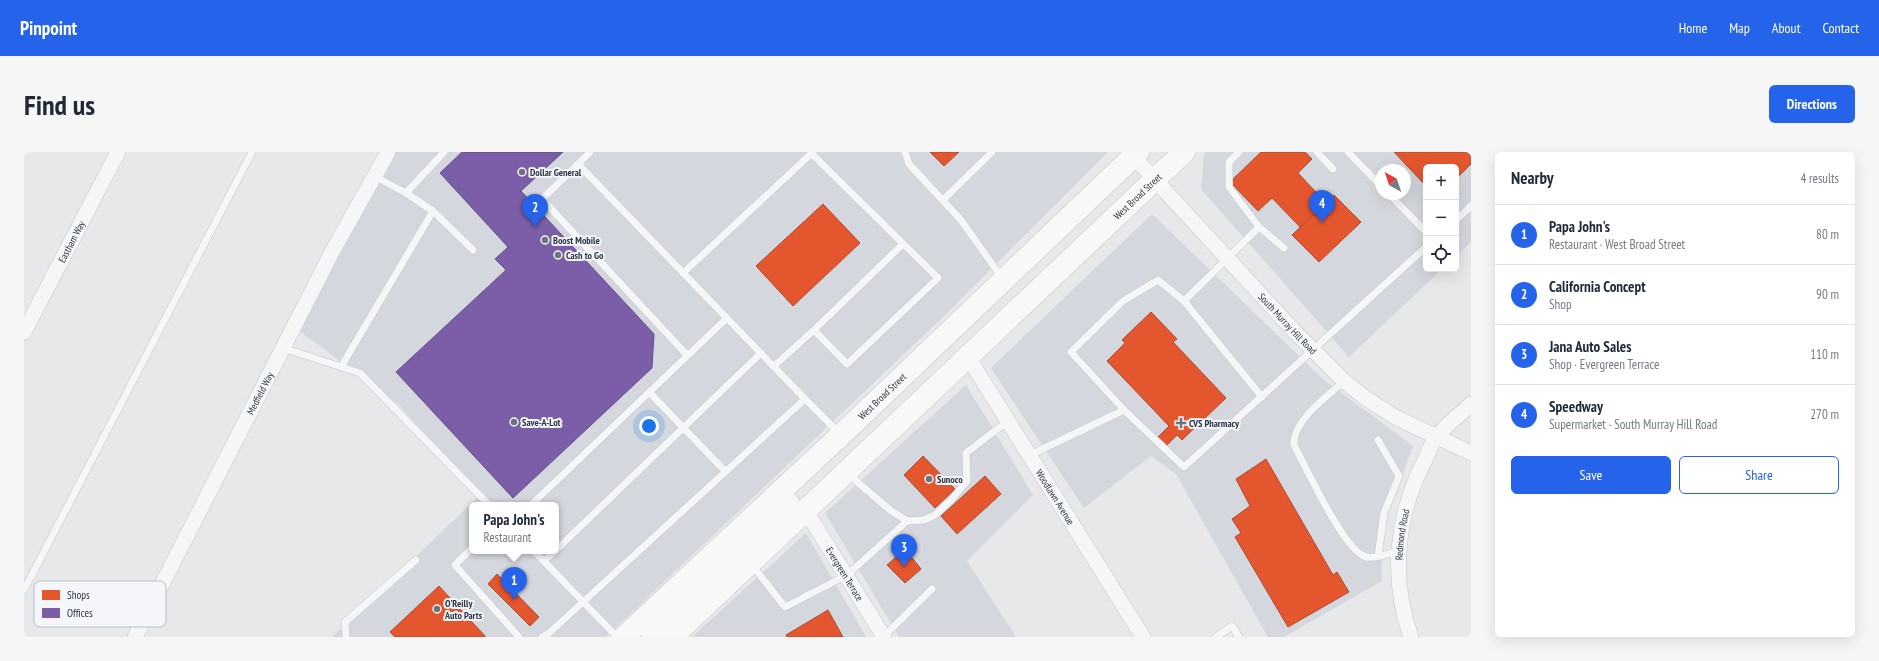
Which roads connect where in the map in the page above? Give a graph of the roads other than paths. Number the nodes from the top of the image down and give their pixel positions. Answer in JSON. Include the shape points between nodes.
{"nodes":[{"id":1,"x":118,"y":152,"type":"edge"},
{"id":2,"x":252,"y":152,"type":"edge"},
{"id":3,"x":388,"y":152,"type":"edge"},
{"id":4,"x":444,"y":152,"type":"edge"},
{"id":5,"x":590,"y":152,"type":"edge"},
{"id":6,"x":905,"y":152,"type":"edge"},
{"id":7,"x":992,"y":152,"type":"edge"},
{"id":8,"x":1184,"y":152,"type":"edge"},
{"id":9,"x":1239,"y":152,"type":"edge"},
{"id":10,"x":1317,"y":152,"type":"edge"},
{"id":11,"x":1348,"y":152,"type":"edge"},
{"id":12,"x":812,"y":153,"type":"edge"},
{"id":13,"x":1135,"y":154,"type":"edge"},
{"id":14,"x":578,"y":164,"type":"junction"},
{"id":15,"x":1333,"y":169,"type":"dead end"},
{"id":16,"x":374,"y":176,"type":"junction"},
{"id":17,"x":1375,"y":180,"type":"edge"},
{"id":18,"x":1154,"y":181,"type":"junction"},
{"id":19,"x":406,"y":193,"type":"junction"},
{"id":20,"x":943,"y":200,"type":"junction"},
{"id":21,"x":1395,"y":200,"type":"edge"},
{"id":22,"x":1471,"y":206,"type":"edge"},
{"id":23,"x":433,"y":211,"type":"junction"},
{"id":24,"x":1459,"y":217,"type":"edge"},
{"id":25,"x":1259,"y":227,"type":"junction"},
{"id":26,"x":1423,"y":229,"type":"edge"},
{"id":27,"x":903,"y":244,"type":"junction"},
{"id":28,"x":1284,"y":248,"type":"dead end"},
{"id":29,"x":472,"y":250,"type":"dead end"},
{"id":30,"x":1423,"y":250,"type":"edge"},
{"id":31,"x":1228,"y":258,"type":"junction"},
{"id":32,"x":683,"y":273,"type":"junction"},
{"id":33,"x":1004,"y":280,"type":"junction"},
{"id":34,"x":1184,"y":301,"type":"junction"},
{"id":35,"x":727,"y":318,"type":"junction"},
{"id":36,"x":814,"y":330,"type":"junction"},
{"id":37,"x":24,"y":332,"type":"edge"},
{"id":38,"x":283,"y":348,"type":"junction"},
{"id":39,"x":1313,"y":350,"type":"junction"},
{"id":40,"x":761,"y":353,"type":"junction"},
{"id":41,"x":687,"y":355,"type":"junction"},
{"id":42,"x":968,"y":357,"type":"junction"},
{"id":43,"x":774,"y":366,"type":"junction"},
{"id":44,"x":341,"y":367,"type":"junction"},
{"id":45,"x":1344,"y":381,"type":"junction"},
{"id":46,"x":649,"y":392,"type":"junction"},
{"id":47,"x":1262,"y":397,"type":"junction"},
{"id":48,"x":805,"y":399,"type":"junction"},
{"id":49,"x":1471,"y":404,"type":"edge"},
{"id":50,"x":1124,"y":410,"type":"junction"},
{"id":51,"x":1008,"y":420,"type":"junction"},
{"id":52,"x":683,"y":427,"type":"junction"},
{"id":53,"x":841,"y":435,"type":"junction"},
{"id":54,"x":1436,"y":438,"type":"junction"},
{"id":55,"x":1378,"y":440,"type":"dead end"},
{"id":56,"x":1471,"y":453,"type":"edge"},
{"id":57,"x":1030,"y":455,"type":"junction"},
{"id":58,"x":806,"y":467,"type":"junction"},
{"id":59,"x":725,"y":471,"type":"junction"},
{"id":60,"x":846,"y":473,"type":"junction"},
{"id":61,"x":486,"y":502,"type":"edge"},
{"id":62,"x":534,"y":502,"type":"edge"},
{"id":63,"x":806,"y":511,"type":"junction"},
{"id":64,"x":907,"y":521,"type":"junction"},
{"id":65,"x":559,"y":546,"type":"edge"},
{"id":66,"x":469,"y":551,"type":"edge"},
{"id":67,"x":1400,"y":551,"type":"junction"},
{"id":68,"x":537,"y":554,"type":"edge"},
{"id":69,"x":551,"y":554,"type":"edge"},
{"id":70,"x":1378,"y":556,"type":"junction"},
{"id":71,"x":416,"y":560,"type":"dead end"},
{"id":72,"x":544,"y":561,"type":"junction"},
{"id":73,"x":751,"y":563,"type":"junction"},
{"id":74,"x":846,"y":575,"type":"junction"},
{"id":75,"x":164,"y":581,"type":"edge"},
{"id":76,"x":932,"y":589,"type":"dead end"},
{"id":77,"x":24,"y":590,"type":"edge"},
{"id":78,"x":584,"y":602,"type":"junction"},
{"id":79,"x":140,"y":627,"type":"edge"},
{"id":80,"x":135,"y":637,"type":"edge"},
{"id":81,"x":346,"y":637,"type":"edge"},
{"id":82,"x":519,"y":637,"type":"edge"},
{"id":83,"x":542,"y":637,"type":"edge"},
{"id":84,"x":617,"y":637,"type":"edge"},
{"id":85,"x":624,"y":637,"type":"edge"},
{"id":86,"x":653,"y":637,"type":"edge"},
{"id":87,"x":672,"y":637,"type":"edge"},
{"id":88,"x":883,"y":637,"type":"edge"},
{"id":89,"x":1143,"y":637,"type":"edge"},
{"id":90,"x":1216,"y":637,"type":"edge"},
{"id":91,"x":1240,"y":637,"type":"edge"},
{"id":92,"x":1410,"y":637,"type":"edge"}],
"edges":[{"from":1,"to":37,"type":"street","name":"Eastham Way"},
{"from":2,"to":77,"type":"lane"},
{"from":3,"to":16,"type":"street","name":"Medfield Way"},
{"from":4,"to":19,"type":"lane"},
{"from":5,"to":14,"type":"lane"},
{"from":6,"to":20,"type":"lane","via":[[909,164]]},
{"from":7,"to":20,"type":"lane"},
{"from":8,"to":18,"type":"main road","name":"West Broad Street"},
{"from":9,"to":25,"type":"lane","via":[[1229,162],[1229,187]]},
{"from":10,"to":15,"type":"lane"},
{"from":11,"to":17,"type":"lane"},
{"from":12,"to":27,"type":"lane"},
{"from":12,"to":32,"type":"lane"},
{"from":13,"to":18,"type":"street","name":"South Murray Hill Road"},
{"from":13,"to":33,"type":"main road","name":"West Broad Street"},
{"from":14,"to":32,"type":"lane"},
{"from":14,"to":41,"type":"lane","via":[[542,199]]},
{"from":16,"to":19,"type":"lane"},
{"from":16,"to":38,"type":"street","name":"Medfield Way"},
{"from":18,"to":31,"type":"street","name":"South Murray Hill Road"},
{"from":18,"to":42,"type":"main road","name":"West Broad Street"},
{"from":19,"to":23,"type":"lane"},
{"from":20,"to":33,"type":"lane","via":[[961,220]]},
{"from":21,"to":26,"type":"lane"},
{"from":22,"to":24,"type":"lane"},
{"from":23,"to":29,"type":"lane"},
{"from":23,"to":44,"type":"lane"},
{"from":25,"to":28,"type":"lane"},
{"from":25,"to":31,"type":"lane"},
{"from":27,"to":36,"type":"lane"},
{"from":27,"to":36,"type":"lane","via":[[938,278],[847,364]]},
{"from":30,"to":39,"type":"lane"},
{"from":31,"to":34,"type":"lane"},
{"from":31,"to":39,"type":"street","name":"South Murray Hill Road"},
{"from":32,"to":35,"type":"lane"},
{"from":33,"to":53,"type":"main road","name":"West Broad Street"},
{"from":34,"to":47,"type":"lane"},
{"from":34,"to":50,"type":"lane","via":[[1158,280],[1123,301],[1071,352]]},
{"from":35,"to":40,"type":"lane"},
{"from":35,"to":41,"type":"lane"},
{"from":36,"to":43,"type":"lane"},
{"from":38,"to":44,"type":"lane"},
{"from":38,"to":75,"type":"street","name":"Medfield Way"},
{"from":39,"to":45,"type":"street","name":"South Murray Hill Road"},
{"from":39,"to":47,"type":"lane"},
{"from":40,"to":43,"type":"lane"},
{"from":40,"to":52,"type":"lane"},
{"from":41,"to":46,"type":"lane"},
{"from":42,"to":51,"type":"street","name":"Woodlawn Avenue"},
{"from":42,"to":60,"type":"main road","name":"West Broad Street"},
{"from":43,"to":48,"type":"lane"},
{"from":44,"to":61,"type":"lane","via":[[360,373]]},
{"from":45,"to":54,"type":"street","name":"South Murray Hill Road","via":[[1381,409]]},
{"from":45,"to":70,"type":"lane","via":[[1299,424],[1293,436],[1294,445],[1342,535],[1355,550],[1366,557]]},
{"from":46,"to":52,"type":"lane"},
{"from":46,"to":62,"type":"lane"},
{"from":47,"to":50,"type":"lane","via":[[1184,467]]},
{"from":48,"to":53,"type":"lane"},
{"from":48,"to":59,"type":"lane"},
{"from":49,"to":54,"type":"street","name":"Redmond Road"},
{"from":50,"to":57,"type":"lane"},
{"from":51,"to":57,"type":"street","name":"Woodlawn Avenue"},
{"from":51,"to":64,"type":"lane","via":[[966,453],[967,481],[951,500],[935,515],[924,520]]},
{"from":52,"to":59,"type":"lane"},
{"from":52,"to":65,"type":"lane"},
{"from":53,"to":58,"type":"main road","name":"West Broad Street"},
{"from":54,"to":56,"type":"street","name":"South Murray Hill Road"},
{"from":54,"to":67,"type":"street","name":"Redmond Road","via":[[1408,495]]},
{"from":55,"to":70,"type":"lane","via":[[1399,476],[1384,513]]},
{"from":57,"to":89,"type":"street","name":"Woodlawn Avenue"},
{"from":58,"to":85,"type":"main road","name":"West Broad Street"},
{"from":58,"to":86,"type":"main road","via":[[794,498],[666,621]]},
{"from":59,"to":78,"type":"lane"},
{"from":60,"to":63,"type":"main road","name":"West Broad Street"},
{"from":60,"to":64,"type":"lane"},
{"from":63,"to":73,"type":"main road","name":"West Broad Street"},
{"from":63,"to":74,"type":"street","name":"Evergreen Terrace"},
{"from":64,"to":74,"type":"lane"},
{"from":66,"to":82,"type":"lane","via":[[455,565]]},
{"from":67,"to":70,"type":"lane"},
{"from":67,"to":92,"type":"street","name":"Redmond Road","via":[[1400,592]]},
{"from":68,"to":72,"type":"lane"},
{"from":69,"to":72,"type":"lane"},
{"from":71,"to":81,"type":"lane","via":[[345,622]]},
{"from":72,"to":78,"type":"lane"},
{"from":73,"to":74,"type":"lane","via":[[785,607]]},
{"from":73,"to":87,"type":"main road","name":"West Broad Street"},
{"from":74,"to":88,"type":"street","name":"Evergreen Terrace"},
{"from":76,"to":88,"type":"lane"},
{"from":78,"to":83,"type":"lane"},
{"from":78,"to":84,"type":"lane"},
{"from":79,"to":80,"type":"street","name":"Medfield Way"},
{"from":90,"to":91,"type":"lane","via":[[1232,626]]}]}
